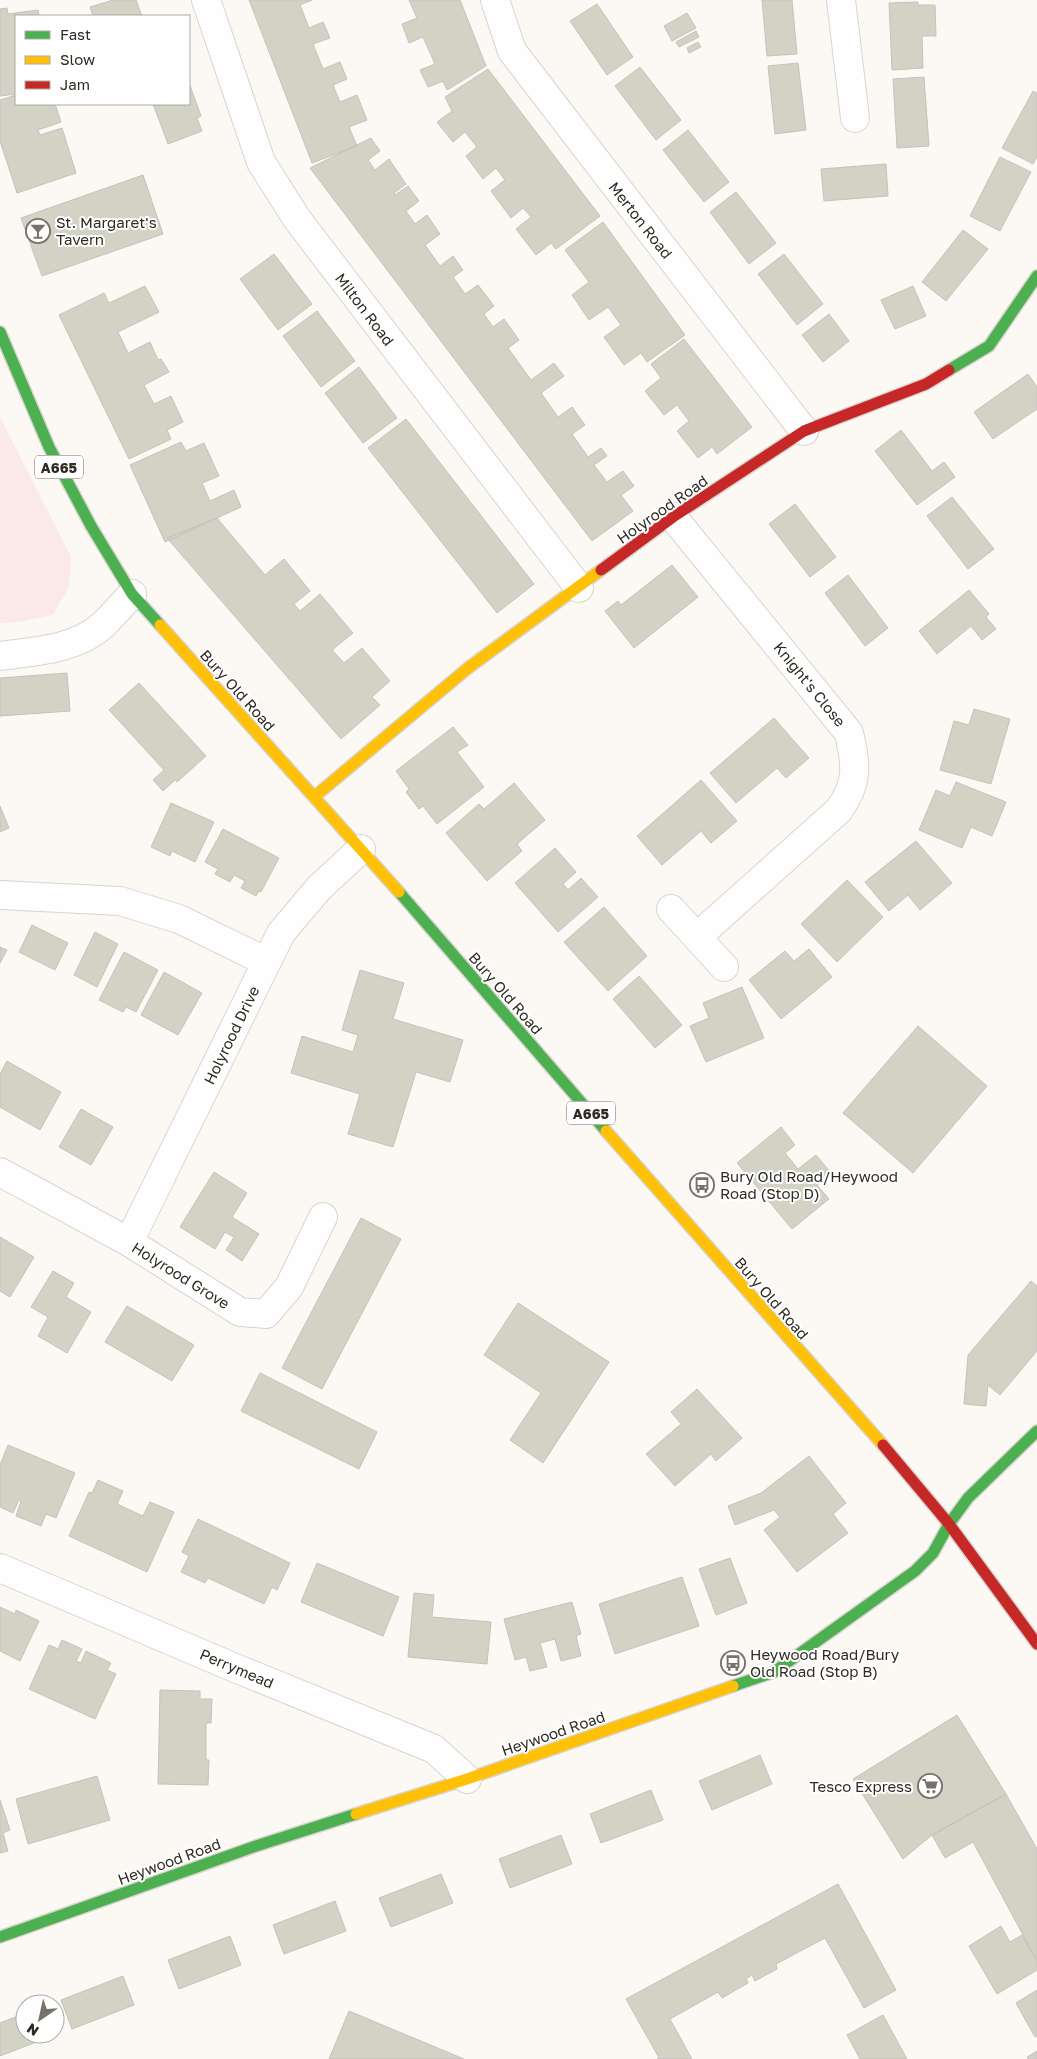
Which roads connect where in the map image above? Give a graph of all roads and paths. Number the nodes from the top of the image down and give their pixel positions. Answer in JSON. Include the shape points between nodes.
{"nodes":[{"id":1,"x":206,"y":0,"type":"edge"},
{"id":2,"x":494,"y":0,"type":"edge"},
{"id":3,"x":841,"y":0,"type":"edge"},
{"id":4,"x":854,"y":118,"type":"dead end"},
{"id":5,"x":1037,"y":276,"type":"edge"},
{"id":6,"x":0,"y":332,"type":"edge"},
{"id":7,"x":804,"y":431,"type":"junction"},
{"id":8,"x":674,"y":517,"type":"junction"},
{"id":9,"x":579,"y":588,"type":"junction"},
{"id":10,"x":132,"y":594,"type":"junction"},
{"id":11,"x":0,"y":656,"type":"edge"},
{"id":12,"x":314,"y":797,"type":"junction"},
{"id":13,"x":361,"y":849,"type":"junction"},
{"id":14,"x":0,"y":895,"type":"edge"},
{"id":15,"x":671,"y":909,"type":"dead end"},
{"id":16,"x":697,"y":937,"type":"junction"},
{"id":17,"x":267,"y":962,"type":"junction"},
{"id":18,"x":724,"y":967,"type":"dead end"},
{"id":19,"x":0,"y":1172,"type":"edge"},
{"id":20,"x":323,"y":1217,"type":"dead end"},
{"id":21,"x":129,"y":1242,"type":"junction"},
{"id":22,"x":1037,"y":1431,"type":"edge"},
{"id":23,"x":949,"y":1524,"type":"junction"},
{"id":24,"x":0,"y":1568,"type":"edge"},
{"id":25,"x":1037,"y":1644,"type":"edge"},
{"id":26,"x":467,"y":1779,"type":"junction"},
{"id":27,"x":0,"y":1938,"type":"edge"}],
"edges":[{"from":1,"to":9,"type":"street","name":"Milton Road","via":[[261,162],[303,227]]},
{"from":2,"to":7,"type":"street","name":"Merton Road","via":[[512,51]]},
{"from":3,"to":4,"type":"street"},
{"from":5,"to":7,"type":"street","name":"Holyrood Road","via":[[989,346],[926,384]]},
{"from":6,"to":10,"type":"street","name":"Bury Old Road","number":"A665","via":[[49,447]]},
{"from":7,"to":8,"type":"street","name":"Holyrood Road"},
{"from":8,"to":9,"type":"street","name":"Holyrood Road"},
{"from":8,"to":16,"type":"street","name":"Knight's Close","via":[[849,733],[856,764],[850,794],[839,810]]},
{"from":9,"to":12,"type":"street","name":"Holyrood Road","via":[[468,668]]},
{"from":10,"to":11,"type":"street","via":[[101,626],[79,640],[57,648]]},
{"from":10,"to":12,"type":"street","name":"Bury Old Road","number":"A665"},
{"from":12,"to":13,"type":"street","name":"Bury Old Road","number":"A665"},
{"from":13,"to":17,"type":"street","name":"Holyrood Drive","via":[[319,888],[280,933]]},
{"from":13,"to":23,"type":"street","name":"Bury Old Road","number":"A665"},
{"from":14,"to":17,"type":"street","via":[[120,901],[180,919]]},
{"from":15,"to":16,"type":"street"},
{"from":16,"to":18,"type":"street"},
{"from":17,"to":21,"type":"street","name":"Holyrood Drive"},
{"from":19,"to":21,"type":"street","name":"Holyrood Grove"},
{"from":20,"to":21,"type":"street","name":"Holyrood Grove","via":[[289,1287],[266,1314],[240,1312]]},
{"from":22,"to":23,"type":"street","name":"Heywood Road","via":[[982,1482]]},
{"from":23,"to":25,"type":"street","name":"Bury Old Road","number":"A665"},
{"from":23,"to":26,"type":"street","name":"Heywood Road","via":[[933,1553],[914,1571],[774,1672]]},
{"from":24,"to":26,"type":"street","name":"Perrymead","via":[[434,1749]]},
{"from":26,"to":27,"type":"street","name":"Heywood Road","via":[[256,1846]]}]}
